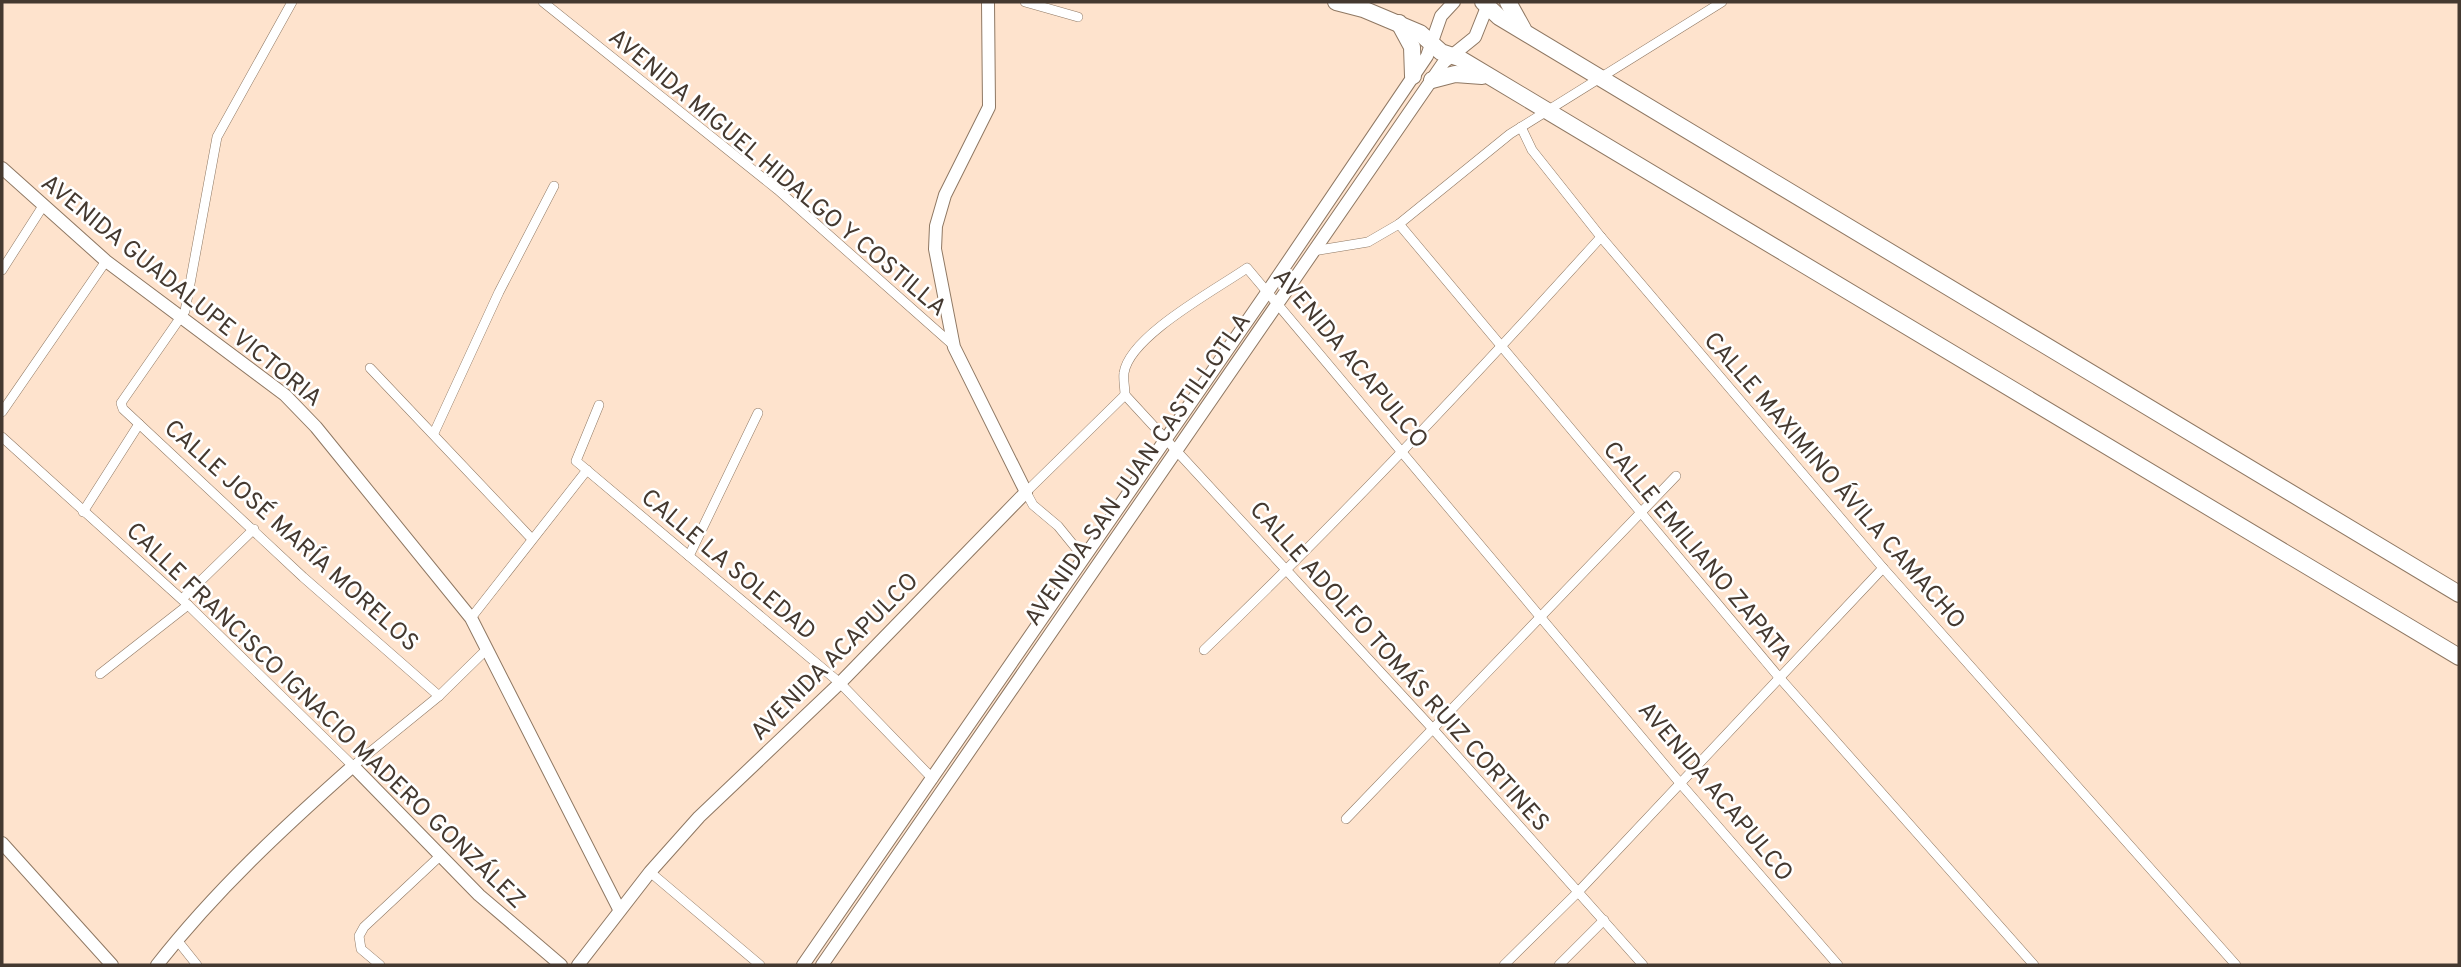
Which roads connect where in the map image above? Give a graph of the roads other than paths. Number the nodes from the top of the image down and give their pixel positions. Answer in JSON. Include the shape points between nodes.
{"nodes":[{"id":1,"x":292,"y":2,"type":"edge"},
{"id":2,"x":543,"y":2,"type":"edge"},
{"id":3,"x":988,"y":2,"type":"edge"},
{"id":4,"x":1025,"y":2,"type":"edge"},
{"id":5,"x":1336,"y":2,"type":"edge"},
{"id":6,"x":1454,"y":2,"type":"edge"},
{"id":7,"x":1508,"y":2,"type":"edge"},
{"id":8,"x":1722,"y":2,"type":"edge"},
{"id":9,"x":1486,"y":4,"type":"edge"},
{"id":10,"x":1078,"y":17,"type":"dead end"},
{"id":11,"x":1399,"y":23,"type":"junction"},
{"id":12,"x":1524,"y":31,"type":"junction"},
{"id":13,"x":1433,"y":43,"type":"junction"},
{"id":14,"x":1452,"y":54,"type":"junction"},
{"id":15,"x":1413,"y":76,"type":"junction"},
{"id":16,"x":1604,"y":78,"type":"junction"},
{"id":17,"x":1432,"y":80,"type":"junction"},
{"id":18,"x":1500,"y":84,"type":"junction"},
{"id":19,"x":1546,"y":112,"type":"junction"},
{"id":20,"x":1521,"y":127,"type":"junction"},
{"id":21,"x":2,"y":168,"type":"edge"},
{"id":22,"x":554,"y":186,"type":"dead end"},
{"id":23,"x":43,"y":206,"type":"junction"},
{"id":24,"x":1399,"y":224,"type":"junction"},
{"id":25,"x":1601,"y":237,"type":"junction"},
{"id":26,"x":1313,"y":251,"type":"junction"},
{"id":27,"x":106,"y":261,"type":"junction"},
{"id":28,"x":2,"y":270,"type":"edge"},
{"id":29,"x":1268,"y":291,"type":"junction"},
{"id":30,"x":1278,"y":303,"type":"junction"},
{"id":31,"x":180,"y":319,"type":"junction"},
{"id":32,"x":954,"y":346,"type":"junction"},
{"id":33,"x":1503,"y":346,"type":"junction"},
{"id":34,"x":370,"y":368,"type":"dead end"},
{"id":35,"x":1125,"y":395,"type":"junction"},
{"id":36,"x":599,"y":405,"type":"dead end"},
{"id":37,"x":2,"y":412,"type":"edge"},
{"id":38,"x":758,"y":412,"type":"dead end"},
{"id":39,"x":139,"y":424,"type":"junction"},
{"id":40,"x":434,"y":433,"type":"junction"},
{"id":41,"x":2,"y":437,"type":"edge"},
{"id":42,"x":1172,"y":442,"type":"junction"},
{"id":43,"x":1402,"y":451,"type":"junction"},
{"id":44,"x":587,"y":470,"type":"junction"},
{"id":45,"x":1676,"y":475,"type":"dead end"},
{"id":46,"x":1026,"y":492,"type":"junction"},
{"id":47,"x":83,"y":512,"type":"junction"},
{"id":48,"x":1639,"y":513,"type":"junction"},
{"id":49,"x":254,"y":529,"type":"junction"},
{"id":50,"x":531,"y":538,"type":"junction"},
{"id":51,"x":690,"y":556,"type":"junction"},
{"id":52,"x":1084,"y":558,"type":"junction"},
{"id":53,"x":1883,"y":568,"type":"junction"},
{"id":54,"x":1288,"y":570,"type":"junction"},
{"id":55,"x":2459,"y":594,"type":"edge"},
{"id":56,"x":185,"y":602,"type":"junction"},
{"id":57,"x":1542,"y":616,"type":"junction"},
{"id":58,"x":471,"y":618,"type":"junction"},
{"id":59,"x":487,"y":649,"type":"junction"},
{"id":60,"x":1204,"y":650,"type":"dead end"},
{"id":61,"x":2459,"y":657,"type":"edge"},
{"id":62,"x":100,"y":674,"type":"dead end"},
{"id":63,"x":1778,"y":676,"type":"junction"},
{"id":64,"x":840,"y":683,"type":"junction"},
{"id":65,"x":439,"y":696,"type":"junction"},
{"id":66,"x":1432,"y":728,"type":"junction"},
{"id":67,"x":353,"y":766,"type":"junction"},
{"id":68,"x":933,"y":779,"type":"junction"},
{"id":69,"x":1680,"y":783,"type":"junction"},
{"id":70,"x":1346,"y":819,"type":"dead end"},
{"id":71,"x":2,"y":843,"type":"edge"},
{"id":72,"x":440,"y":856,"type":"junction"},
{"id":73,"x":650,"y":872,"type":"junction"},
{"id":74,"x":1578,"y":892,"type":"junction"},
{"id":75,"x":620,"y":909,"type":"junction"},
{"id":76,"x":1604,"y":920,"type":"junction"},
{"id":77,"x":177,"y":940,"type":"junction"},
{"id":78,"x":112,"y":965,"type":"edge"},
{"id":79,"x":157,"y":965,"type":"edge"},
{"id":80,"x":197,"y":965,"type":"edge"},
{"id":81,"x":380,"y":965,"type":"edge"},
{"id":82,"x":561,"y":965,"type":"edge"},
{"id":83,"x":578,"y":965,"type":"edge"},
{"id":84,"x":760,"y":965,"type":"edge"},
{"id":85,"x":803,"y":965,"type":"edge"},
{"id":86,"x":822,"y":965,"type":"edge"},
{"id":87,"x":1504,"y":965,"type":"edge"},
{"id":88,"x":1559,"y":965,"type":"edge"},
{"id":89,"x":1643,"y":965,"type":"edge"},
{"id":90,"x":1838,"y":965,"type":"edge"},
{"id":91,"x":2034,"y":965,"type":"edge"},
{"id":92,"x":2236,"y":965,"type":"edge"}],
"edges":[{"from":1,"to":31,"type":"street","via":[[217,137],[189,297]]},
{"from":2,"to":32,"type":"street","name":"AVENIDA MIGUEL HIDALGO Y COSTILLA","via":[[778,190]]},
{"from":3,"to":32,"type":"street","via":[[989,107],[953,177],[936,226],[938,272]]},
{"from":4,"to":10,"type":"street"},
{"from":5,"to":11,"type":"highway"},
{"from":6,"to":13,"type":"street","name":"AVENIDA SAN JUAN CASTILLOTLA","via":[[1441,16]]},
{"from":7,"to":12,"type":"highway"},
{"from":8,"to":16,"type":"street"},
{"from":9,"to":12,"type":"highway"},
{"from":9,"to":14,"type":"street","name":"AVENIDA SAN JUAN CASTILLOTLA","via":[[1475,37]]},
{"from":11,"to":13,"type":"highway"},
{"from":11,"to":15,"type":"highway","via":[[1412,47]]},
{"from":12,"to":16,"type":"highway"},
{"from":13,"to":14,"type":"highway","via":[[1441,52]]},
{"from":13,"to":15,"type":"street","name":"AVENIDA SAN JUAN CASTILLOTLA"},
{"from":14,"to":17,"type":"street","name":"AVENIDA SAN JUAN CASTILLOTLA"},
{"from":14,"to":18,"type":"highway"},
{"from":15,"to":29,"type":"street","name":"AVENIDA SAN JUAN CASTILLOTLA"},
{"from":16,"to":19,"type":"street"},
{"from":16,"to":55,"type":"highway"},
{"from":17,"to":18,"type":"highway","via":[[1464,73]]},
{"from":17,"to":26,"type":"street","name":"AVENIDA SAN JUAN CASTILLOTLA"},
{"from":18,"to":19,"type":"highway"},
{"from":19,"to":20,"type":"street"},
{"from":19,"to":61,"type":"highway"},
{"from":20,"to":24,"type":"street"},
{"from":20,"to":25,"type":"street","name":"CALLE MAXIMINO ÁVILA CAMACHO","via":[[1532,150]]},
{"from":21,"to":23,"type":"street","name":"AVENIDA GUADALUPE VICTORIA"},
{"from":22,"to":40,"type":"street"},
{"from":23,"to":27,"type":"street","name":"AVENIDA GUADALUPE VICTORIA"},
{"from":23,"to":28,"type":"street"},
{"from":24,"to":26,"type":"street","via":[[1368,242]]},
{"from":24,"to":33,"type":"street","name":"CALLE EMILIANO ZAPATA"},
{"from":25,"to":33,"type":"street"},
{"from":25,"to":53,"type":"street","name":"CALLE MAXIMINO ÁVILA CAMACHO"},
{"from":26,"to":30,"type":"street","name":"AVENIDA SAN JUAN CASTILLOTLA"},
{"from":27,"to":31,"type":"street","name":"AVENIDA GUADALUPE VICTORIA"},
{"from":27,"to":37,"type":"street"},
{"from":29,"to":30,"type":"street","name":"AVENIDA ACAPULCO"},
{"from":29,"to":35,"type":"street","name":"AVENIDA ACAPULCO","via":[[1247,268],[1150,335],[1124,372]]},
{"from":29,"to":42,"type":"street","name":"AVENIDA SAN JUAN CASTILLOTLA"},
{"from":30,"to":42,"type":"street","name":"AVENIDA SAN JUAN CASTILLOTLA"},
{"from":30,"to":43,"type":"street","name":"AVENIDA ACAPULCO"},
{"from":31,"to":39,"type":"street","name":"CALLE JOSÉ MARÍA MORELOS","via":[[121,403]]},
{"from":31,"to":58,"type":"street","name":"AVENIDA GUADALUPE VICTORIA","via":[[285,396],[316,427]]},
{"from":32,"to":46,"type":"street"},
{"from":33,"to":43,"type":"street"},
{"from":33,"to":48,"type":"street","name":"CALLE EMILIANO ZAPATA"},
{"from":34,"to":40,"type":"street"},
{"from":35,"to":42,"type":"street","name":"CALLE ADOLFO TOMÁS RUIZ CORTINES"},
{"from":35,"to":46,"type":"street","name":"AVENIDA ACAPULCO"},
{"from":36,"to":44,"type":"street","via":[[576,459]]},
{"from":38,"to":51,"type":"street"},
{"from":39,"to":47,"type":"street"},
{"from":39,"to":49,"type":"street","name":"CALLE JOSÉ MARÍA MORELOS"},
{"from":40,"to":50,"type":"street"},
{"from":41,"to":47,"type":"street","name":"CALLE FRANCISCO IGNACIO MADERO GONZÁLEZ"},
{"from":42,"to":52,"type":"street","name":"AVENIDA SAN JUAN CASTILLOTLA"},
{"from":42,"to":54,"type":"street","name":"CALLE ADOLFO TOMÁS RUIZ CORTINES"},
{"from":42,"to":86,"type":"street","name":"AVENIDA SAN JUAN CASTILLOTLA"},
{"from":43,"to":54,"type":"street"},
{"from":43,"to":57,"type":"street","name":"AVENIDA ACAPULCO"},
{"from":44,"to":50,"type":"street"},
{"from":44,"to":51,"type":"street","name":"CALLE LA SOLEDAD"},
{"from":45,"to":48,"type":"street"},
{"from":46,"to":52,"type":"street"},
{"from":46,"to":64,"type":"street","name":"AVENIDA ACAPULCO"},
{"from":47,"to":56,"type":"street","name":"CALLE FRANCISCO IGNACIO MADERO GONZÁLEZ"},
{"from":48,"to":57,"type":"street"},
{"from":48,"to":63,"type":"street","name":"CALLE EMILIANO ZAPATA"},
{"from":49,"to":56,"type":"street"},
{"from":49,"to":65,"type":"street","name":"CALLE JOSÉ MARÍA MORELOS"},
{"from":50,"to":58,"type":"street"},
{"from":51,"to":64,"type":"street","name":"CALLE LA SOLEDAD"},
{"from":52,"to":68,"type":"street","name":"AVENIDA SAN JUAN CASTILLOTLA"},
{"from":53,"to":63,"type":"street"},
{"from":53,"to":92,"type":"street","name":"CALLE MAXIMINO ÁVILA CAMACHO"},
{"from":54,"to":60,"type":"street"},
{"from":54,"to":66,"type":"street","name":"CALLE ADOLFO TOMÁS RUIZ CORTINES"},
{"from":56,"to":62,"type":"street"},
{"from":56,"to":67,"type":"street","name":"CALLE FRANCISCO IGNACIO MADERO GONZÁLEZ"},
{"from":57,"to":66,"type":"street"},
{"from":57,"to":69,"type":"street","name":"AVENIDA ACAPULCO"},
{"from":58,"to":59,"type":"street","name":"AVENIDA GUADALUPE VICTORIA"},
{"from":59,"to":65,"type":"street"},
{"from":59,"to":75,"type":"street","name":"AVENIDA GUADALUPE VICTORIA"},
{"from":63,"to":69,"type":"street"},
{"from":63,"to":91,"type":"street","name":"CALLE EMILIANO ZAPATA"},
{"from":64,"to":68,"type":"street","name":"CALLE LA SOLEDAD"},
{"from":64,"to":73,"type":"street","name":"AVENIDA ACAPULCO","via":[[699,817]]},
{"from":65,"to":67,"type":"street"},
{"from":66,"to":70,"type":"street"},
{"from":66,"to":74,"type":"street","name":"CALLE ADOLFO TOMÁS RUIZ CORTINES"},
{"from":67,"to":72,"type":"street","name":"CALLE FRANCISCO IGNACIO MADERO GONZÁLEZ"},
{"from":67,"to":77,"type":"street","via":[[275,835]]},
{"from":68,"to":85,"type":"street","name":"AVENIDA SAN JUAN CASTILLOTLA"},
{"from":69,"to":74,"type":"street"},
{"from":69,"to":90,"type":"street","name":"AVENIDA ACAPULCO"},
{"from":71,"to":78,"type":"street"},
{"from":72,"to":81,"type":"street","via":[[359,936],[361,949]]},
{"from":72,"to":82,"type":"street","name":"CALLE FRANCISCO IGNACIO MADERO GONZÁLEZ"},
{"from":73,"to":75,"type":"street","name":"AVENIDA ACAPULCO"},
{"from":73,"to":84,"type":"street"},
{"from":74,"to":76,"type":"street","name":"CALLE ADOLFO TOMÁS RUIZ CORTINES"},
{"from":74,"to":87,"type":"street"},
{"from":75,"to":83,"type":"street","name":"AVENIDA ACAPULCO"},
{"from":76,"to":88,"type":"street"},
{"from":76,"to":89,"type":"street","name":"CALLE ADOLFO TOMÁS RUIZ CORTINES"},
{"from":77,"to":79,"type":"street"},
{"from":77,"to":80,"type":"street"}]}
